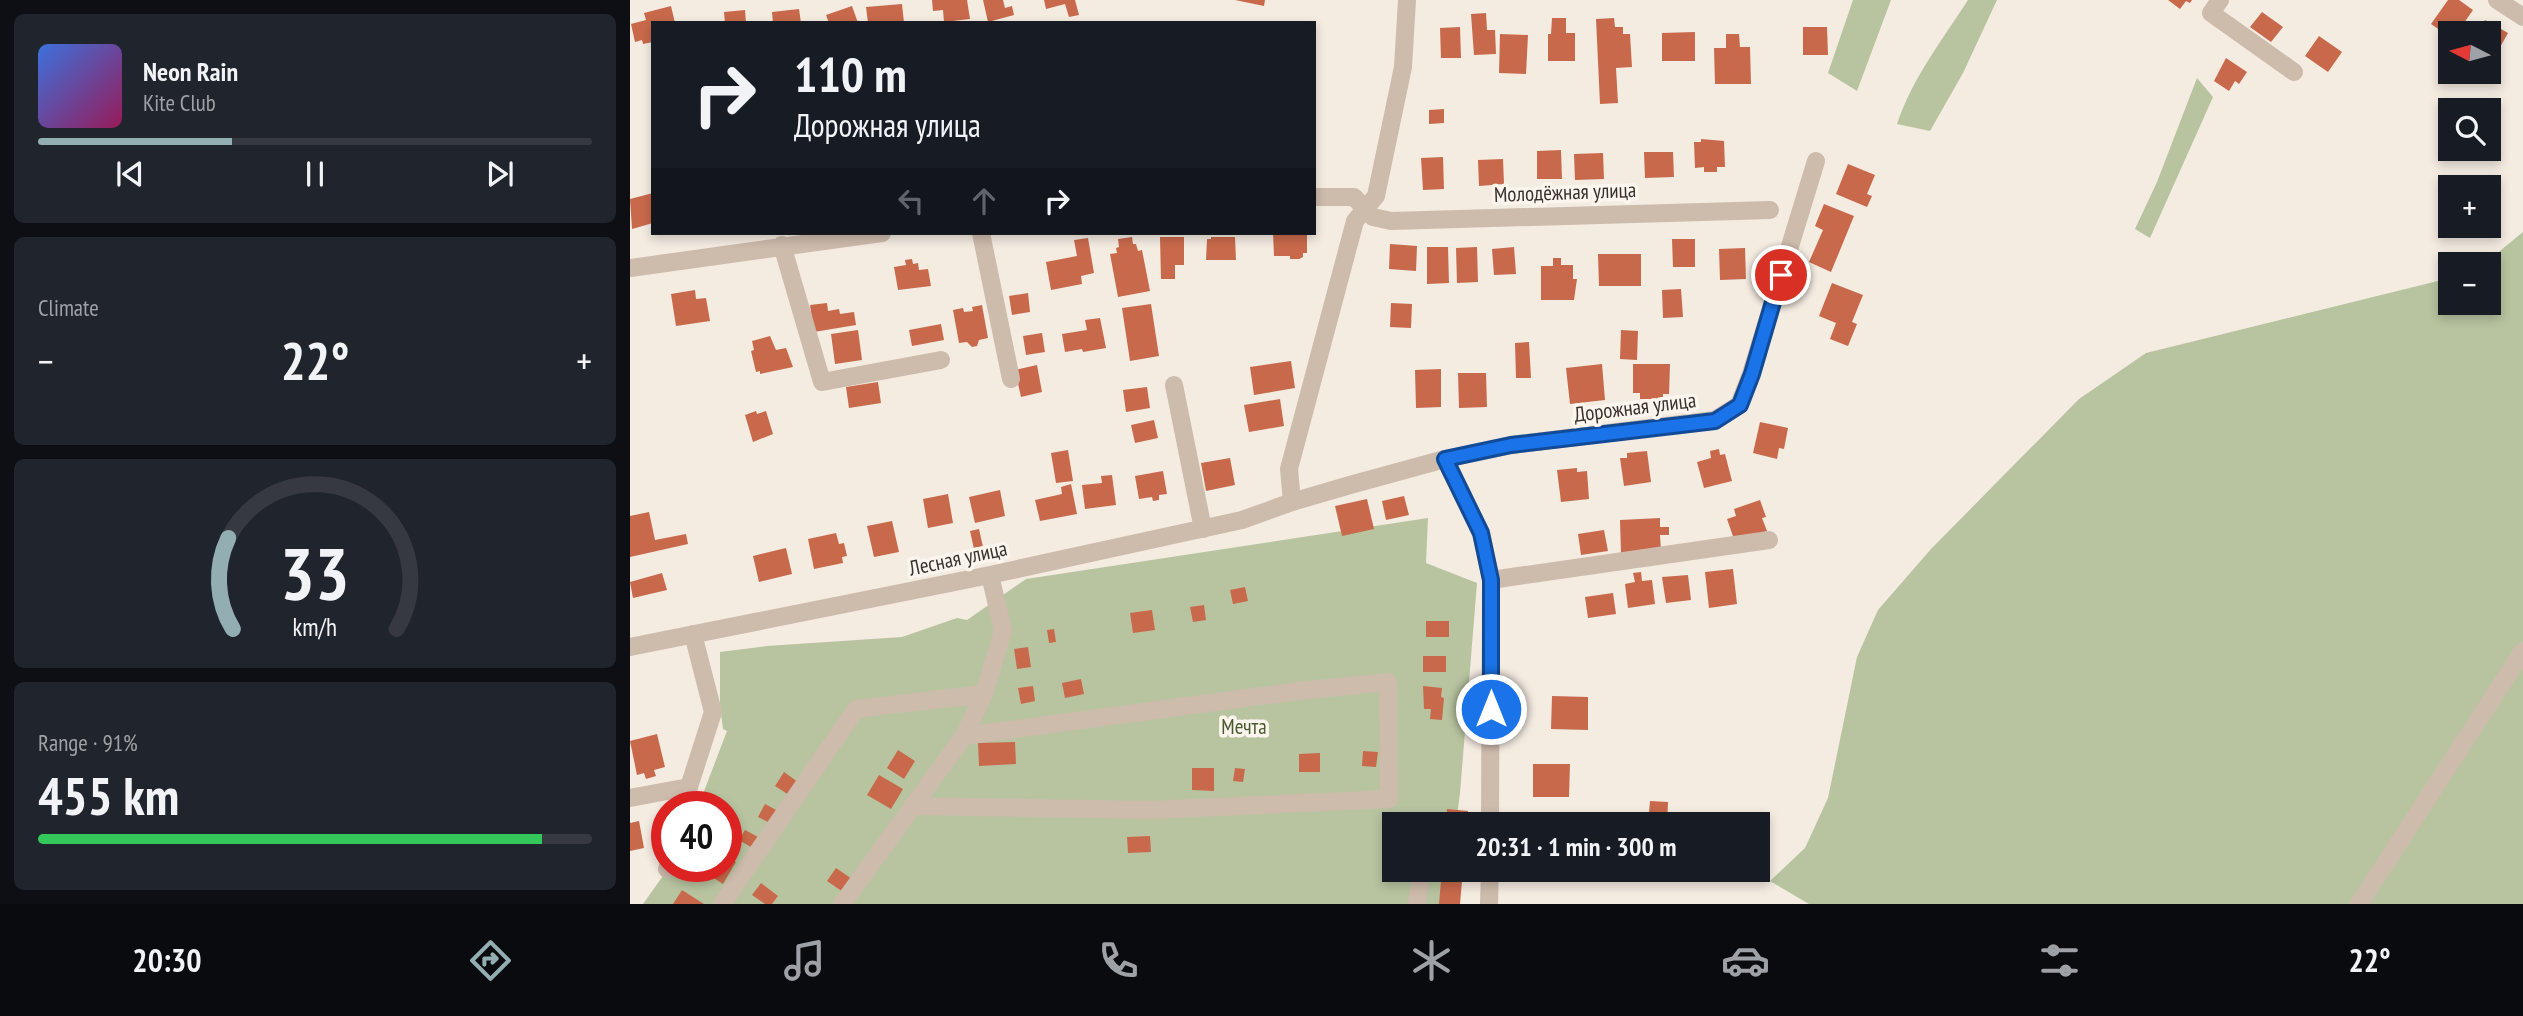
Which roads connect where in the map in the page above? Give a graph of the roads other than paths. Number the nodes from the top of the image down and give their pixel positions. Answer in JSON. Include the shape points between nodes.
{"nodes":[{"id":1,"x":1407,"y":0,"type":"edge"},
{"id":2,"x":2220,"y":0,"type":"edge"},
{"id":3,"x":2497,"y":0,"type":"edge"},
{"id":4,"x":2523,"y":17,"type":"edge"},
{"id":5,"x":2294,"y":72,"type":"dead end"},
{"id":6,"x":1816,"y":161,"type":"dead end"},
{"id":7,"x":1316,"y":197,"type":"edge"},
{"id":8,"x":1365,"y":208,"type":"junction"},
{"id":9,"x":1770,"y":210,"type":"dead end"},
{"id":10,"x":865,"y":235,"type":"edge"},
{"id":11,"x":981,"y":235,"type":"edge"},
{"id":12,"x":782,"y":245,"type":"junction"},
{"id":13,"x":630,"y":268,"type":"edge"},
{"id":14,"x":941,"y":360,"type":"dead end"},
{"id":15,"x":1010,"y":379,"type":"dead end"},
{"id":16,"x":1174,"y":385,"type":"dead end"},
{"id":17,"x":1445,"y":459,"type":"junction"},
{"id":18,"x":1292,"y":502,"type":"junction"},
{"id":19,"x":1203,"y":529,"type":"junction"},
{"id":20,"x":1769,"y":540,"type":"dead end"},
{"id":21,"x":990,"y":575,"type":"junction"},
{"id":22,"x":1491,"y":580,"type":"junction"},
{"id":23,"x":693,"y":634,"type":"junction"},
{"id":24,"x":630,"y":647,"type":"edge"},
{"id":25,"x":2523,"y":650,"type":"edge"},
{"id":26,"x":984,"y":694,"type":"junction"},
{"id":27,"x":964,"y":736,"type":"junction"},
{"id":28,"x":689,"y":787,"type":"junction"},
{"id":29,"x":688,"y":791,"type":"edge"},
{"id":30,"x":630,"y":798,"type":"edge"},
{"id":31,"x":912,"y":806,"type":"junction"},
{"id":32,"x":1490,"y":812,"type":"edge"},
{"id":33,"x":1490,"y":882,"type":"edge"},
{"id":34,"x":1419,"y":885,"type":"dead end"},
{"id":35,"x":722,"y":904,"type":"edge"},
{"id":36,"x":842,"y":904,"type":"edge"},
{"id":37,"x":1417,"y":904,"type":"edge"},
{"id":38,"x":1489,"y":904,"type":"edge"},
{"id":39,"x":2359,"y":904,"type":"edge"}],
"edges":[{"from":1,"to":8,"type":"street","via":[[1403,67],[1376,196]]},
{"from":2,"to":5,"type":"street","via":[[2211,13]]},
{"from":3,"to":4,"type":"street"},
{"from":6,"to":17,"type":"street","name":"Дорожная улица","via":[[1740,405],[1715,421],[1511,445]]},
{"from":7,"to":8,"type":"street","name":"Молодёжная улица","via":[[1354,197]]},
{"from":8,"to":9,"type":"street","name":"Молодёжная улица","via":[[1373,217],[1391,221]]},
{"from":8,"to":18,"type":"street","via":[[1355,220],[1289,469]]},
{"from":10,"to":12,"type":"street"},
{"from":11,"to":15,"type":"street"},
{"from":12,"to":13,"type":"street"},
{"from":12,"to":14,"type":"street","via":[[822,382]]},
{"from":16,"to":19,"type":"street"},
{"from":17,"to":18,"type":"street","name":"Дорожная улица"},
{"from":17,"to":22,"type":"street","via":[[1481,533]]},
{"from":18,"to":19,"type":"street","name":"Лесная улица"},
{"from":19,"to":21,"type":"street","name":"Лесная улица"},
{"from":20,"to":22,"type":"street"},
{"from":21,"to":23,"type":"street","name":"Лесная улица"},
{"from":21,"to":26,"type":"street","via":[[1003,631]]},
{"from":22,"to":32,"type":"street"},
{"from":23,"to":24,"type":"street","name":"Лесная улица"},
{"from":23,"to":28,"type":"street","via":[[713,712]]},
{"from":25,"to":39,"type":"street"},
{"from":26,"to":27,"type":"street"},
{"from":26,"to":35,"type":"street","via":[[856,709]]},
{"from":27,"to":31,"type":"street"},
{"from":27,"to":31,"type":"street","via":[[1388,682],[1389,799],[1152,810]]},
{"from":28,"to":29,"type":"street"},
{"from":28,"to":30,"type":"street"},
{"from":31,"to":36,"type":"street"},
{"from":33,"to":38,"type":"street"},
{"from":34,"to":37,"type":"street"}]}
